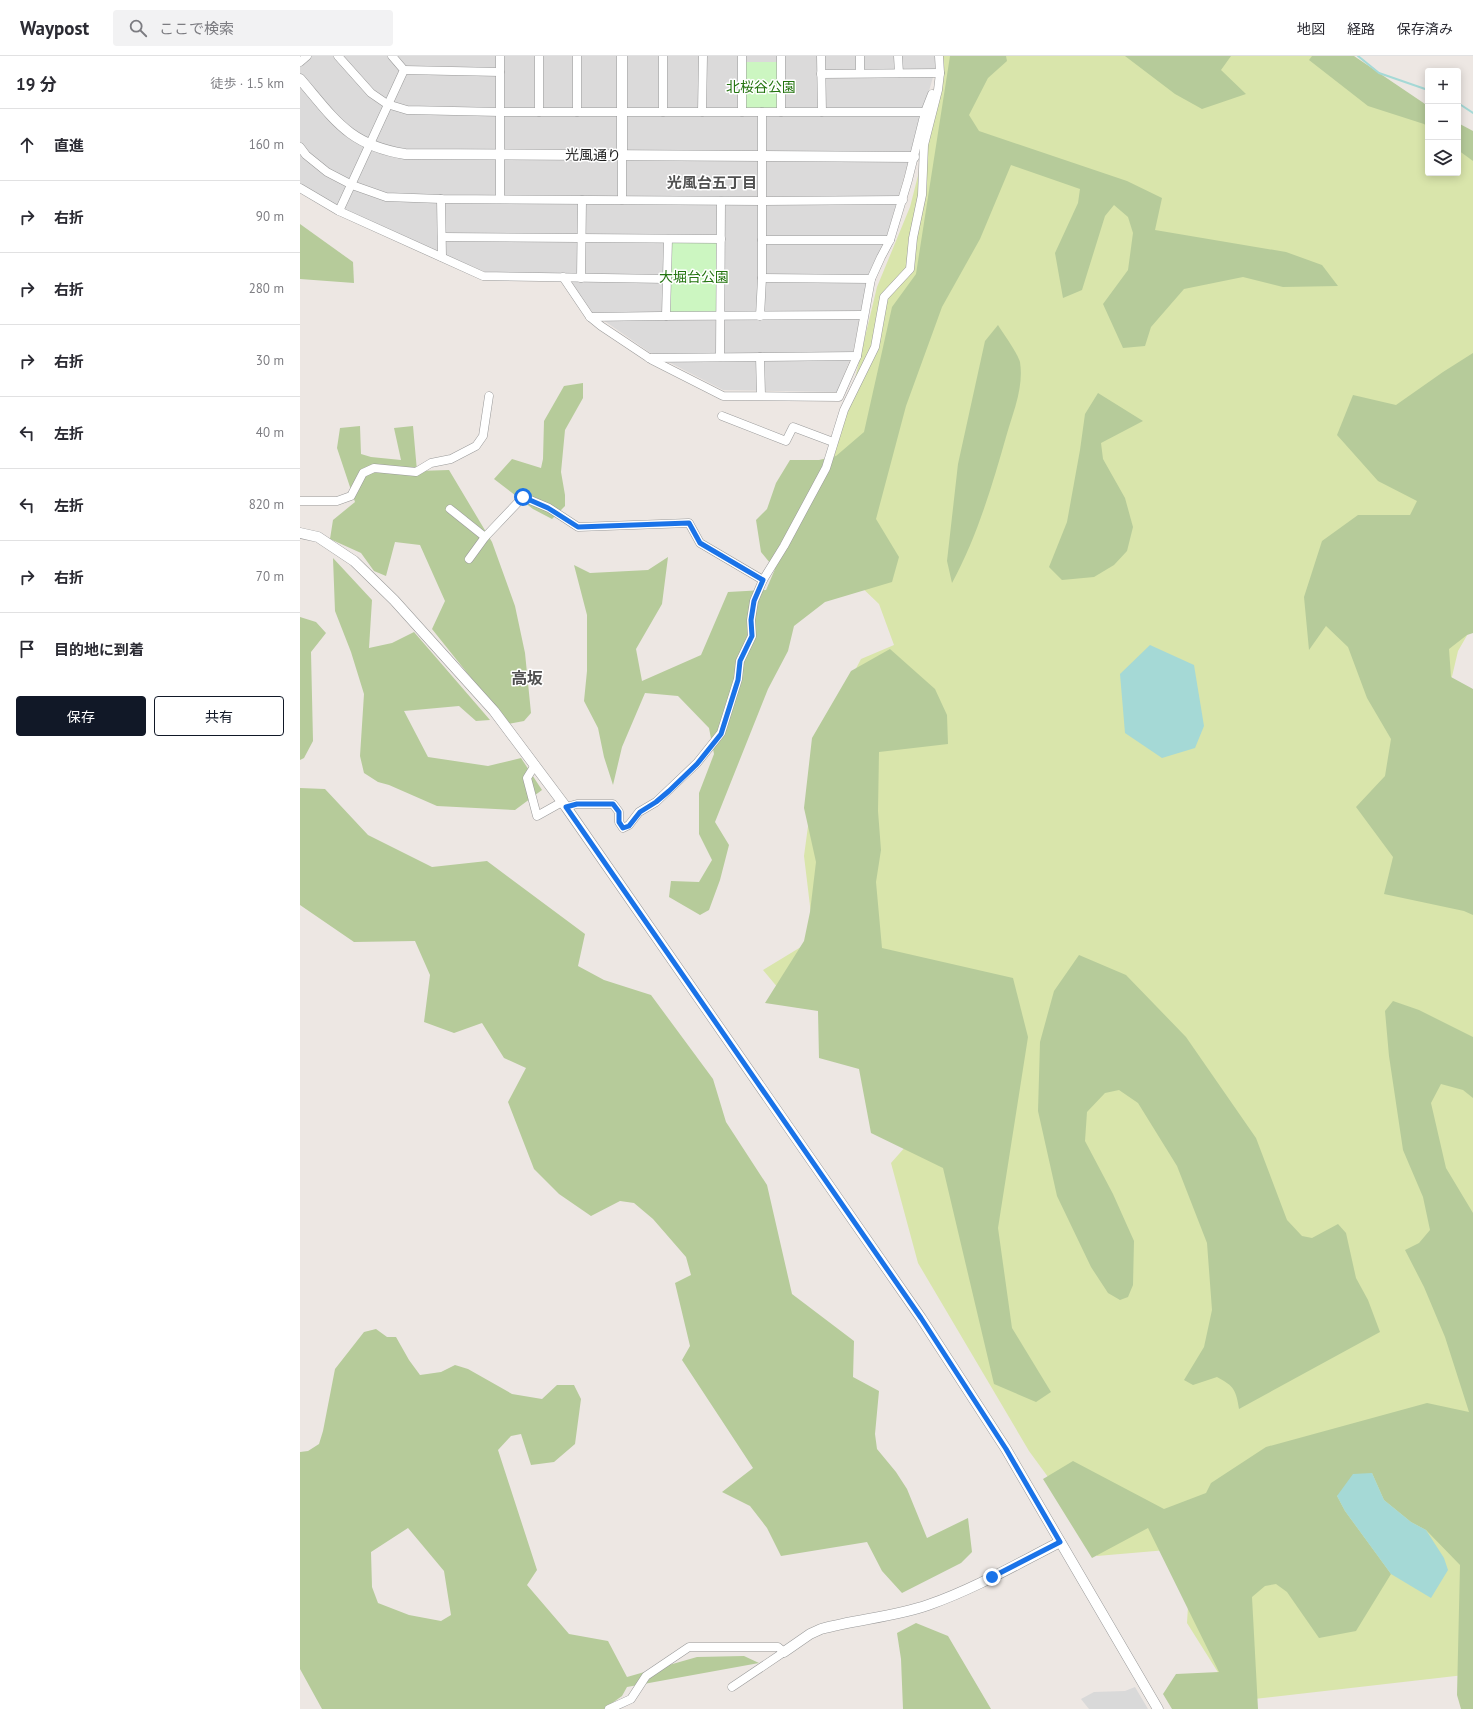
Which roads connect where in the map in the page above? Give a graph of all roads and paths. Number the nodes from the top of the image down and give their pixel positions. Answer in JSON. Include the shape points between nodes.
{"nodes":[{"id":1,"x":306,"y":56,"type":"edge"},
{"id":2,"x":338,"y":56,"type":"edge"},
{"id":3,"x":392,"y":56,"type":"edge"},
{"id":4,"x":500,"y":56,"type":"edge"},
{"id":5,"x":539,"y":56,"type":"edge"},
{"id":6,"x":577,"y":56,"type":"edge"},
{"id":7,"x":622,"y":56,"type":"edge"},
{"id":8,"x":663,"y":56,"type":"edge"},
{"id":9,"x":703,"y":56,"type":"edge"},
{"id":10,"x":742,"y":56,"type":"edge"},
{"id":11,"x":781,"y":56,"type":"edge"},
{"id":12,"x":821,"y":56,"type":"edge"},
{"id":13,"x":860,"y":56,"type":"edge"},
{"id":14,"x":898,"y":56,"type":"edge"},
{"id":15,"x":939,"y":56,"type":"edge"},
{"id":16,"x":300,"y":62,"type":"edge"},
{"id":17,"x":404,"y":70,"type":"junction"},
{"id":18,"x":500,"y":72,"type":"junction"},
{"id":19,"x":860,"y":73,"type":"junction"},
{"id":20,"x":899,"y":73,"type":"junction"},
{"id":21,"x":940,"y":73,"type":"junction"},
{"id":22,"x":821,"y":74,"type":"junction"},
{"id":23,"x":300,"y":80,"type":"edge"},
{"id":24,"x":389,"y":105,"type":"junction"},
{"id":25,"x":500,"y":112,"type":"junction"},
{"id":26,"x":539,"y":112,"type":"junction"},
{"id":27,"x":577,"y":112,"type":"junction"},
{"id":28,"x":622,"y":112,"type":"junction"},
{"id":29,"x":664,"y":112,"type":"junction"},
{"id":30,"x":702,"y":112,"type":"junction"},
{"id":31,"x":742,"y":112,"type":"junction"},
{"id":32,"x":762,"y":112,"type":"junction"},
{"id":33,"x":781,"y":112,"type":"junction"},
{"id":34,"x":822,"y":112,"type":"junction"},
{"id":35,"x":925,"y":112,"type":"junction"},
{"id":36,"x":370,"y":145,"type":"junction"},
{"id":37,"x":300,"y":147,"type":"edge"},
{"id":38,"x":501,"y":154,"type":"junction"},
{"id":39,"x":622,"y":156,"type":"junction"},
{"id":40,"x":761,"y":156,"type":"junction"},
{"id":41,"x":914,"y":157,"type":"junction"},
{"id":42,"x":352,"y":184,"type":"junction"},
{"id":43,"x":300,"y":188,"type":"edge"},
{"id":44,"x":441,"y":199,"type":"junction"},
{"id":45,"x":500,"y":199,"type":"junction"},
{"id":46,"x":582,"y":200,"type":"junction"},
{"id":47,"x":622,"y":200,"type":"junction"},
{"id":48,"x":721,"y":200,"type":"junction"},
{"id":49,"x":903,"y":200,"type":"junction"},
{"id":50,"x":761,"y":201,"type":"junction"},
{"id":51,"x":339,"y":211,"type":"junction"},
{"id":52,"x":442,"y":238,"type":"junction"},
{"id":53,"x":582,"y":238,"type":"junction"},
{"id":54,"x":668,"y":239,"type":"junction"},
{"id":55,"x":721,"y":239,"type":"junction"},
{"id":56,"x":762,"y":240,"type":"junction"},
{"id":57,"x":890,"y":240,"type":"junction"},
{"id":58,"x":442,"y":257,"type":"junction"},
{"id":59,"x":563,"y":277,"type":"junction"},
{"id":60,"x":581,"y":278,"type":"junction"},
{"id":61,"x":667,"y":278,"type":"junction"},
{"id":62,"x":762,"y":278,"type":"junction"},
{"id":63,"x":871,"y":279,"type":"junction"},
{"id":64,"x":864,"y":315,"type":"junction"},
{"id":65,"x":666,"y":316,"type":"junction"},
{"id":66,"x":720,"y":316,"type":"junction"},
{"id":67,"x":760,"y":316,"type":"junction"},
{"id":68,"x":590,"y":317,"type":"junction"},
{"id":69,"x":857,"y":356,"type":"junction"},
{"id":70,"x":720,"y":357,"type":"junction"},
{"id":71,"x":760,"y":357,"type":"junction"},
{"id":72,"x":649,"y":358,"type":"junction"},
{"id":73,"x":761,"y":395,"type":"junction"},
{"id":74,"x":488,"y":396,"type":"dead end"},
{"id":75,"x":722,"y":416,"type":"dead end"},
{"id":76,"x":833,"y":442,"type":"junction"},
{"id":77,"x":300,"y":501,"type":"edge"},
{"id":78,"x":450,"y":509,"type":"dead end"},
{"id":79,"x":300,"y":533,"type":"edge"},
{"id":80,"x":485,"y":538,"type":"junction"},
{"id":81,"x":470,"y":559,"type":"dead end"},
{"id":82,"x":763,"y":580,"type":"junction"},
{"id":83,"x":535,"y":765,"type":"junction"},
{"id":84,"x":564,"y":804,"type":"junction"},
{"id":85,"x":1060,"y":1542,"type":"junction"},
{"id":86,"x":784,"y":1652,"type":"junction"},
{"id":87,"x":732,"y":1687,"type":"dead end"},
{"id":88,"x":609,"y":1709,"type":"edge"},
{"id":89,"x":1158,"y":1709,"type":"edge"}],
"edges":[{"from":1,"to":16,"type":"street"},
{"from":2,"to":24,"type":"street","via":[[371,94]]},
{"from":3,"to":17,"type":"street"},
{"from":4,"to":18,"type":"street"},
{"from":5,"to":26,"type":"street"},
{"from":6,"to":27,"type":"street"},
{"from":7,"to":28,"type":"street"},
{"from":8,"to":29,"type":"street"},
{"from":9,"to":30,"type":"street"},
{"from":10,"to":31,"type":"street"},
{"from":11,"to":33,"type":"street"},
{"from":12,"to":22,"type":"street"},
{"from":13,"to":19,"type":"street"},
{"from":14,"to":20,"type":"street"},
{"from":15,"to":21,"type":"street"},
{"from":17,"to":18,"type":"street"},
{"from":17,"to":24,"type":"street"},
{"from":18,"to":25,"type":"street"},
{"from":19,"to":20,"type":"street"},
{"from":19,"to":22,"type":"street"},
{"from":20,"to":21,"type":"street"},
{"from":21,"to":35,"type":"street"},
{"from":21,"to":76,"type":"street","via":[[924,145],[922,195],[913,238],[910,269],[884,297],[875,346],[844,410]]},
{"from":22,"to":34,"type":"street"},
{"from":23,"to":36,"type":"street","name":"光風通り","via":[[338,124]]},
{"from":24,"to":25,"type":"street","via":[[407,110]]},
{"from":24,"to":36,"type":"street"},
{"from":25,"to":26,"type":"street"},
{"from":25,"to":38,"type":"street"},
{"from":26,"to":27,"type":"street"},
{"from":27,"to":28,"type":"street"},
{"from":28,"to":29,"type":"street"},
{"from":28,"to":39,"type":"street"},
{"from":29,"to":30,"type":"street"},
{"from":30,"to":31,"type":"street"},
{"from":31,"to":32,"type":"street"},
{"from":32,"to":33,"type":"street"},
{"from":32,"to":40,"type":"street"},
{"from":33,"to":34,"type":"street"},
{"from":34,"to":35,"type":"street"},
{"from":35,"to":41,"type":"street"},
{"from":36,"to":38,"type":"street","name":"光風通り","via":[[405,154]]},
{"from":36,"to":42,"type":"street"},
{"from":37,"to":42,"type":"street","via":[[327,172]]},
{"from":38,"to":39,"type":"street","name":"光風通り"},
{"from":38,"to":45,"type":"street"},
{"from":39,"to":40,"type":"street","name":"光風通り"},
{"from":39,"to":47,"type":"street"},
{"from":40,"to":41,"type":"street","name":"光風通り"},
{"from":40,"to":50,"type":"street"},
{"from":41,"to":49,"type":"street"},
{"from":42,"to":44,"type":"street","via":[[386,197]]},
{"from":42,"to":51,"type":"street"},
{"from":43,"to":51,"type":"street"},
{"from":44,"to":45,"type":"street"},
{"from":44,"to":52,"type":"street"},
{"from":45,"to":46,"type":"street"},
{"from":46,"to":47,"type":"street"},
{"from":46,"to":53,"type":"street"},
{"from":47,"to":48,"type":"street"},
{"from":48,"to":50,"type":"street"},
{"from":48,"to":55,"type":"street"},
{"from":49,"to":50,"type":"street"},
{"from":49,"to":57,"type":"street"},
{"from":50,"to":56,"type":"street"},
{"from":51,"to":58,"type":"street"},
{"from":52,"to":53,"type":"street"},
{"from":52,"to":58,"type":"street"},
{"from":53,"to":54,"type":"street"},
{"from":53,"to":60,"type":"street"},
{"from":54,"to":55,"type":"street"},
{"from":54,"to":61,"type":"street"},
{"from":55,"to":66,"type":"street"},
{"from":56,"to":57,"type":"street"},
{"from":56,"to":62,"type":"street"},
{"from":57,"to":63,"type":"street"},
{"from":58,"to":59,"type":"street","via":[[482,276]]},
{"from":59,"to":60,"type":"street"},
{"from":59,"to":68,"type":"street"},
{"from":60,"to":61,"type":"street"},
{"from":61,"to":65,"type":"street"},
{"from":62,"to":63,"type":"street"},
{"from":62,"to":67,"type":"street"},
{"from":63,"to":64,"type":"street"},
{"from":64,"to":67,"type":"street"},
{"from":64,"to":69,"type":"street"},
{"from":65,"to":66,"type":"street"},
{"from":65,"to":68,"type":"street"},
{"from":66,"to":67,"type":"street"},
{"from":66,"to":70,"type":"street"},
{"from":68,"to":72,"type":"street"},
{"from":69,"to":71,"type":"street"},
{"from":69,"to":73,"type":"street","via":[[839,397]]},
{"from":70,"to":71,"type":"street"},
{"from":70,"to":72,"type":"street"},
{"from":71,"to":73,"type":"street"},
{"from":72,"to":73,"type":"street","via":[[723,396]]},
{"from":74,"to":77,"type":"street","via":[[483,436],[476,446],[452,459],[431,463],[416,472],[374,468],[363,473],[351,496],[337,501]]},
{"from":75,"to":76,"type":"street","via":[[786,441],[793,427]]},
{"from":76,"to":82,"type":"street","via":[[826,468]]},
{"from":78,"to":80,"type":"street"},
{"from":79,"to":83,"type":"street","via":[[318,537],[354,561],[394,600],[494,710]]},
{"from":80,"to":81,"type":"street"},
{"from":80,"to":82,"type":"street","via":[[523,497],[548,508],[578,527],[689,523],[700,543]]},
{"from":82,"to":84,"type":"street","via":[[754,601],[752,636],[740,661],[738,680],[721,734],[697,764],[656,802],[640,812],[629,826],[623,828],[619,822],[619,812],[613,804]]},
{"from":83,"to":84,"type":"street"},
{"from":83,"to":84,"type":"street","via":[[527,778],[537,816]]},
{"from":84,"to":85,"type":"street","via":[[921,1318],[1006,1449]]},
{"from":85,"to":86,"type":"street","via":[[992,1577],[929,1605],[821,1629]]},
{"from":85,"to":89,"type":"street"},
{"from":86,"to":87,"type":"street"},
{"from":86,"to":88,"type":"street","via":[[778,1647],[689,1647],[646,1676],[631,1699]]}]}
